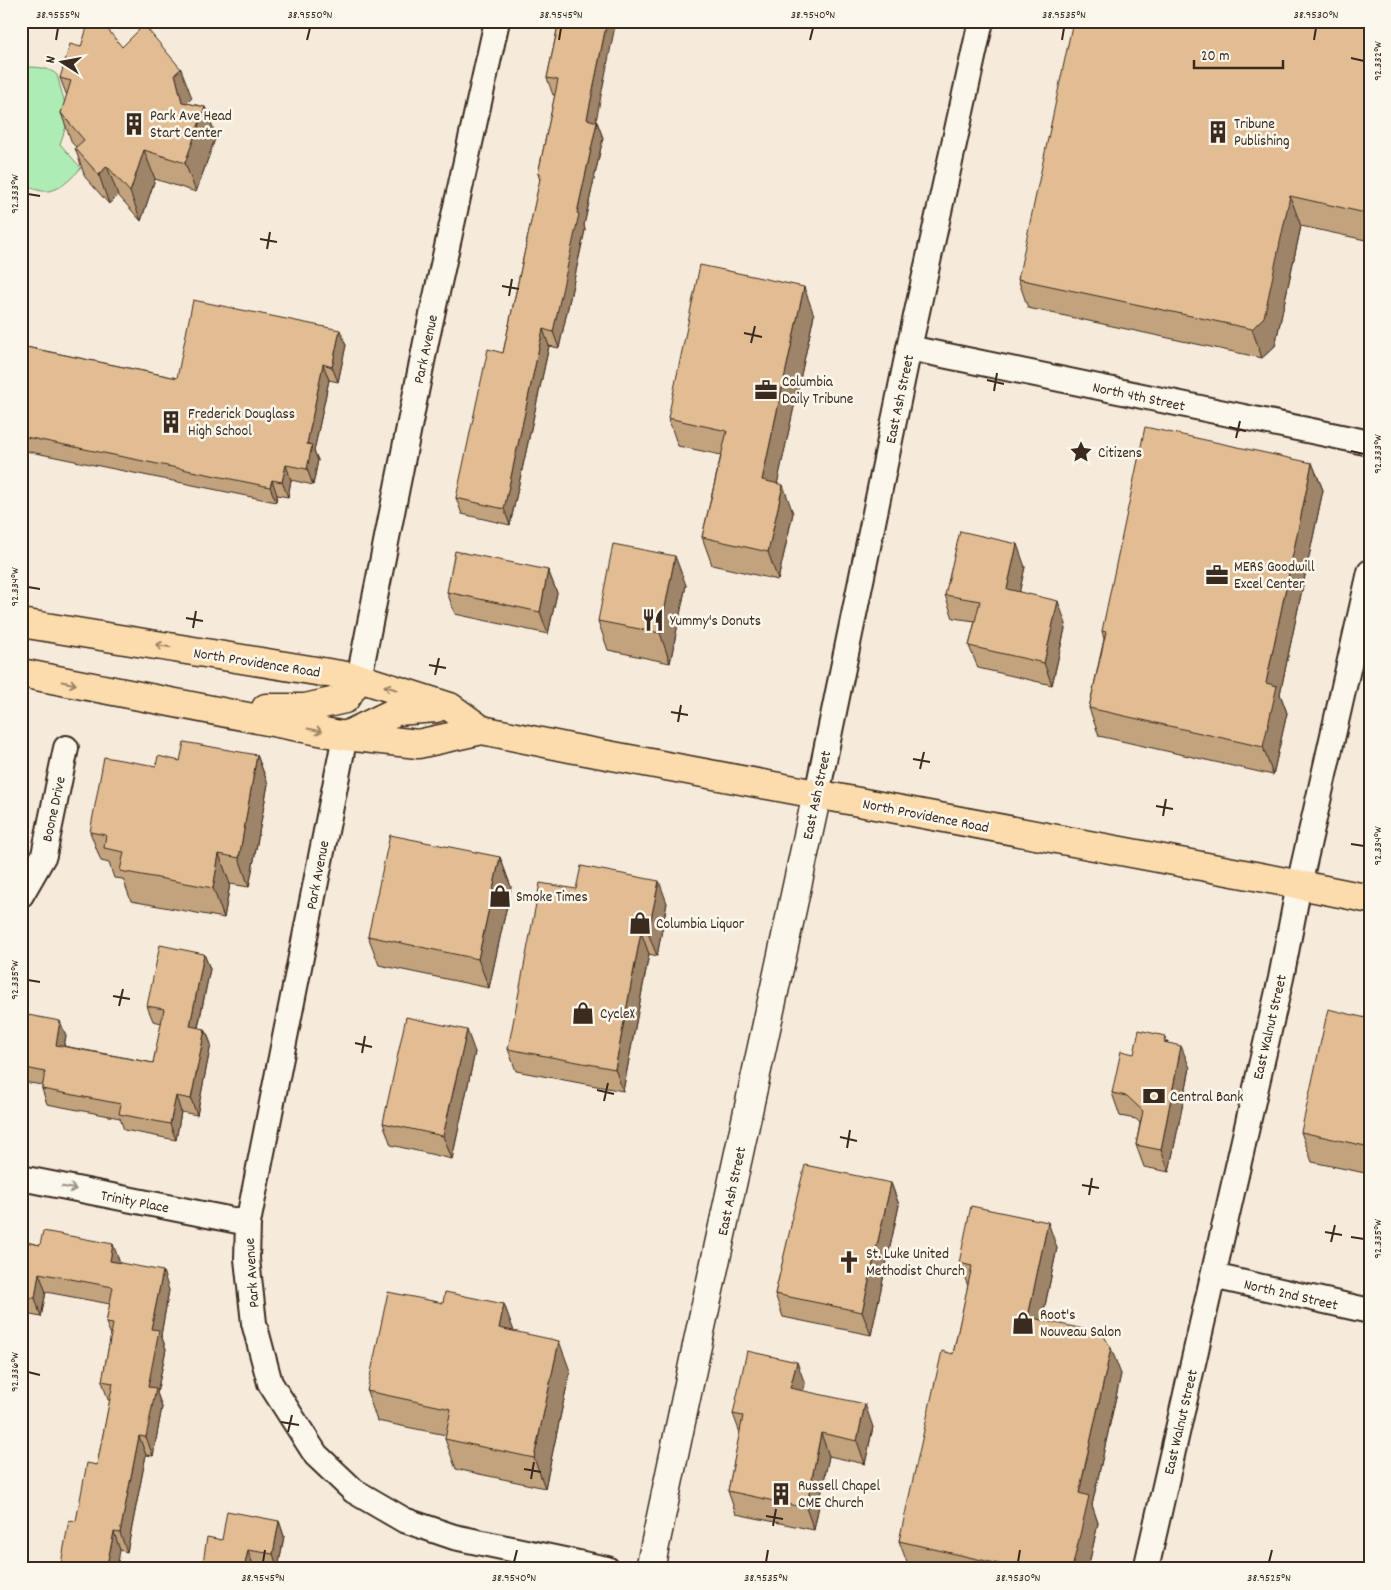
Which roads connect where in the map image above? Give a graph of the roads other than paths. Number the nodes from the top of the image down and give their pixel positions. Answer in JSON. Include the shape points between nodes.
{"nodes":[{"id":1,"x":497,"y":21,"type":"edge"},
{"id":2,"x":981,"y":21,"type":"edge"},
{"id":3,"x":909,"y":348,"type":"junction"},
{"id":4,"x":1370,"y":444,"type":"edge"},
{"id":5,"x":1370,"y":572,"type":"edge"},
{"id":6,"x":21,"y":623,"type":"edge"},
{"id":7,"x":21,"y":674,"type":"edge"},
{"id":8,"x":359,"y":678,"type":"junction"},
{"id":9,"x":197,"y":707,"type":"junction"},
{"id":10,"x":450,"y":707,"type":"junction"},
{"id":11,"x":482,"y":730,"type":"junction"},
{"id":12,"x":345,"y":736,"type":"junction"},
{"id":13,"x":66,"y":748,"type":"dead end"},
{"id":14,"x":817,"y":794,"type":"junction"},
{"id":15,"x":1299,"y":885,"type":"junction"},
{"id":16,"x":21,"y":895,"type":"edge"},
{"id":17,"x":1370,"y":899,"type":"edge"},
{"id":18,"x":21,"y":1178,"type":"edge"},
{"id":19,"x":248,"y":1223,"type":"junction"},
{"id":20,"x":1213,"y":1276,"type":"junction"},
{"id":21,"x":1370,"y":1312,"type":"edge"},
{"id":22,"x":607,"y":1569,"type":"edge"},
{"id":23,"x":650,"y":1569,"type":"edge"},
{"id":24,"x":1146,"y":1569,"type":"edge"}],
"edges":[{"from":1,"to":8,"type":"street","name":"Park Avenue","via":[[426,342]]},
{"from":2,"to":3,"type":"street","name":"East Ash Street"},
{"from":3,"to":4,"type":"street","name":"North 4th Street"},
{"from":3,"to":14,"type":"street","name":"East Ash Street"},
{"from":5,"to":15,"type":"street","name":"East Walnut Street"},
{"from":8,"to":6,"type":"main road","name":"North Providence Road","one_way":true},
{"from":7,"to":9,"type":"main road","name":"North Providence Road","one_way":true},
{"from":8,"to":9,"type":"main road","via":[[345,699],[305,708]]},
{"from":10,"to":8,"type":"main road","name":"North Providence Road","one_way":true},
{"from":9,"to":12,"type":"main road","name":"North Providence Road","one_way":true},
{"from":10,"to":11,"type":"main road","name":"North Providence Road"},
{"from":10,"to":12,"type":"main road","via":[[397,711]]},
{"from":11,"to":12,"type":"main road","name":"North Providence Road","via":[[418,744]]},
{"from":11,"to":14,"type":"main road","name":"North Providence Road"},
{"from":12,"to":19,"type":"street","name":"Park Avenue"},
{"from":13,"to":16,"type":"street","name":"Boone Drive","via":[[44,856]]},
{"from":14,"to":15,"type":"main road","name":"North Providence Road"},
{"from":14,"to":23,"type":"street","name":"East Ash Street"},
{"from":15,"to":17,"type":"main road","name":"North Providence Road"},
{"from":15,"to":20,"type":"street","name":"East Walnut Street"},
{"from":18,"to":19,"type":"street","name":"Trinity Place","one_way":true},
{"from":19,"to":22,"type":"street","name":"Park Avenue","via":[[247,1259],[254,1322],[270,1383],[316,1455],[354,1491],[404,1520],[454,1537]]},
{"from":20,"to":21,"type":"street","name":"North 2nd Street"},
{"from":20,"to":24,"type":"street","name":"East Walnut Street"}]}
